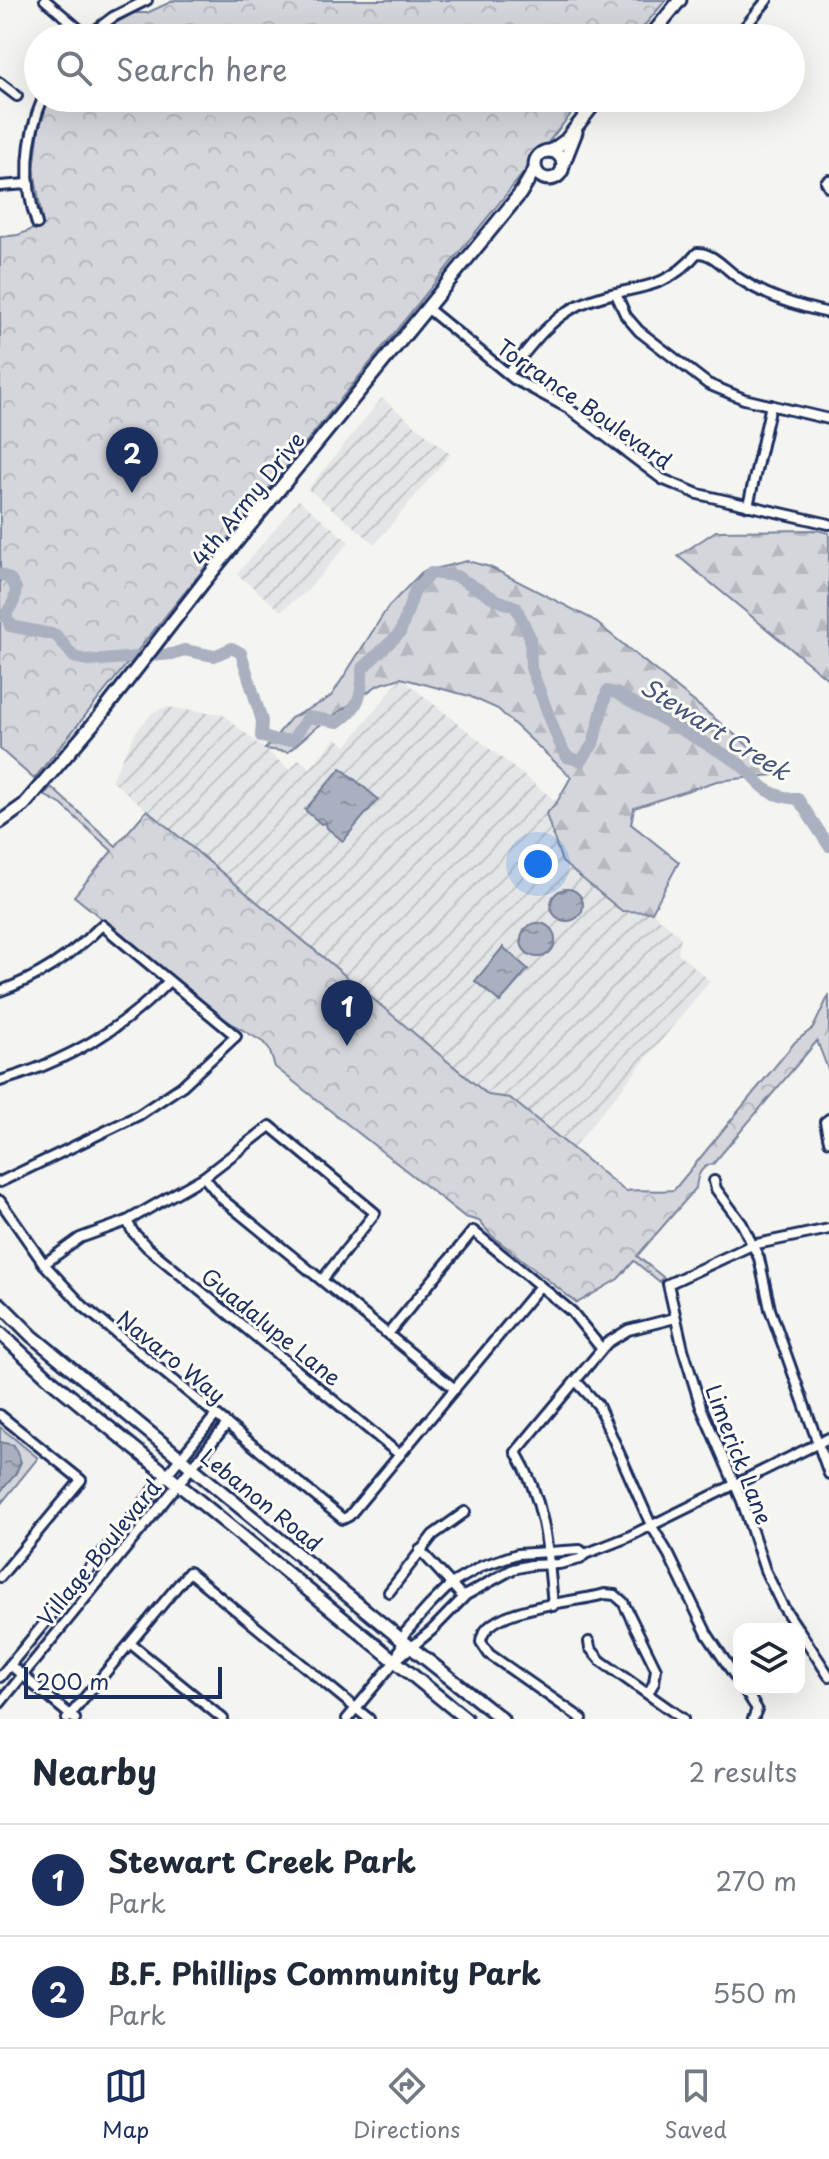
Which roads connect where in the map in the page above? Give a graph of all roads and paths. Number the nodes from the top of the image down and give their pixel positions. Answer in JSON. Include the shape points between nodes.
{"nodes":[{"id":1,"x":45,"y":0,"type":"edge"},
{"id":2,"x":147,"y":0,"type":"edge"},
{"id":3,"x":680,"y":0,"type":"edge"},
{"id":4,"x":767,"y":0,"type":"edge"},
{"id":5,"x":72,"y":24,"type":"edge"},
{"id":6,"x":104,"y":24,"type":"edge"},
{"id":7,"x":660,"y":24,"type":"edge"},
{"id":8,"x":747,"y":24,"type":"edge"},
{"id":9,"x":0,"y":83,"type":"edge"},
{"id":10,"x":17,"y":96,"type":"dead end"},
{"id":11,"x":39,"y":112,"type":"edge"},
{"id":12,"x":588,"y":112,"type":"edge"},
{"id":13,"x":579,"y":124,"type":"junction"},
{"id":14,"x":551,"y":151,"type":"junction"},
{"id":15,"x":563,"y":165,"type":"junction"},
{"id":16,"x":535,"y":169,"type":"junction"},
{"id":17,"x":546,"y":179,"type":"junction"},
{"id":18,"x":27,"y":184,"type":"junction"},
{"id":19,"x":0,"y":186,"type":"edge"},
{"id":20,"x":520,"y":194,"type":"junction"},
{"id":21,"x":37,"y":224,"type":"dead end"},
{"id":22,"x":616,"y":294,"type":"junction"},
{"id":23,"x":427,"y":308,"type":"junction"},
{"id":24,"x":829,"y":313,"type":"edge"},
{"id":25,"x":508,"y":374,"type":"junction"},
{"id":26,"x":771,"y":405,"type":"junction"},
{"id":27,"x":829,"y":419,"type":"edge"},
{"id":28,"x":748,"y":506,"type":"junction"},
{"id":29,"x":829,"y":524,"type":"edge"},
{"id":30,"x":0,"y":822,"type":"edge"},
{"id":31,"x":169,"y":981,"type":"junction"},
{"id":32,"x":0,"y":991,"type":"edge"},
{"id":33,"x":0,"y":1081,"type":"edge"},
{"id":34,"x":827,"y":1121,"type":"edge"},
{"id":35,"x":829,"y":1141,"type":"edge"},
{"id":36,"x":204,"y":1177,"type":"junction"},
{"id":37,"x":714,"y":1181,"type":"dead end"},
{"id":38,"x":0,"y":1182,"type":"edge"},
{"id":39,"x":0,"y":1201,"type":"edge"},
{"id":40,"x":127,"y":1221,"type":"junction"},
{"id":41,"x":829,"y":1229,"type":"edge"},
{"id":42,"x":752,"y":1245,"type":"junction"},
{"id":43,"x":44,"y":1264,"type":"junction"},
{"id":44,"x":322,"y":1280,"type":"junction"},
{"id":45,"x":540,"y":1286,"type":"junction"},
{"id":46,"x":0,"y":1304,"type":"edge"},
{"id":47,"x":675,"y":1318,"type":"junction"},
{"id":48,"x":0,"y":1333,"type":"edge"},
{"id":49,"x":388,"y":1334,"type":"junction"},
{"id":50,"x":601,"y":1348,"type":"junction"},
{"id":51,"x":576,"y":1381,"type":"junction"},
{"id":52,"x":455,"y":1389,"type":"junction"},
{"id":53,"x":0,"y":1415,"type":"edge"},
{"id":54,"x":216,"y":1415,"type":"junction"},
{"id":55,"x":227,"y":1424,"type":"junction"},
{"id":56,"x":829,"y":1438,"type":"edge"},
{"id":57,"x":818,"y":1443,"type":"junction"},
{"id":58,"x":400,"y":1455,"type":"junction"},
{"id":59,"x":185,"y":1462,"type":"junction"},
{"id":60,"x":166,"y":1474,"type":"junction"},
{"id":61,"x":829,"y":1474,"type":"edge"},
{"id":62,"x":177,"y":1482,"type":"junction"},
{"id":63,"x":734,"y":1485,"type":"junction"},
{"id":64,"x":140,"y":1506,"type":"junction"},
{"id":65,"x":465,"y":1512,"type":"dead end"},
{"id":66,"x":151,"y":1515,"type":"junction"},
{"id":67,"x":651,"y":1525,"type":"junction"},
{"id":68,"x":420,"y":1550,"type":"junction"},
{"id":69,"x":549,"y":1552,"type":"junction"},
{"id":70,"x":585,"y":1554,"type":"junction"},
{"id":71,"x":550,"y":1565,"type":"junction"},
{"id":72,"x":0,"y":1577,"type":"edge"},
{"id":73,"x":451,"y":1584,"type":"junction"},
{"id":74,"x":389,"y":1592,"type":"dead end"},
{"id":75,"x":463,"y":1597,"type":"junction"},
{"id":76,"x":553,"y":1606,"type":"junction"},
{"id":77,"x":795,"y":1623,"type":"edge"},
{"id":78,"x":805,"y":1639,"type":"edge"},
{"id":79,"x":589,"y":1642,"type":"dead end"},
{"id":80,"x":131,"y":1644,"type":"junction"},
{"id":81,"x":407,"y":1644,"type":"junction"},
{"id":82,"x":396,"y":1660,"type":"junction"},
{"id":83,"x":10,"y":1665,"type":"junction"},
{"id":84,"x":733,"y":1673,"type":"edge"},
{"id":85,"x":22,"y":1675,"type":"junction"},
{"id":86,"x":829,"y":1676,"type":"edge"},
{"id":87,"x":0,"y":1677,"type":"edge"},
{"id":88,"x":648,"y":1693,"type":"junction"},
{"id":89,"x":746,"y":1695,"type":"edge"},
{"id":90,"x":0,"y":1703,"type":"edge"},
{"id":91,"x":356,"y":1708,"type":"junction"},
{"id":92,"x":755,"y":1716,"type":"edge"},
{"id":93,"x":71,"y":1718,"type":"edge"},
{"id":94,"x":223,"y":1719,"type":"edge"},
{"id":95,"x":347,"y":1719,"type":"edge"},
{"id":96,"x":369,"y":1719,"type":"edge"},
{"id":97,"x":466,"y":1719,"type":"edge"},
{"id":98,"x":502,"y":1719,"type":"edge"},
{"id":99,"x":582,"y":1719,"type":"edge"},
{"id":100,"x":683,"y":1719,"type":"edge"}],
"edges":[{"from":1,"to":5,"type":"street"},
{"from":2,"to":6,"type":"street"},
{"from":3,"to":7,"type":"main road"},
{"from":4,"to":8,"type":"street"},
{"from":9,"to":10,"type":"street"},
{"from":11,"to":18,"type":"street"},
{"from":12,"to":13,"type":"main road","name":"4th Army Drive"},
{"from":13,"to":14,"type":"main road","name":"4th Army Drive"},
{"from":13,"to":15,"type":"main road","name":"4th Army Drive"},
{"from":14,"to":15,"type":"main road"},
{"from":14,"to":16,"type":"main road","name":"4th Army Drive","via":[[539,155]]},
{"from":15,"to":17,"type":"main road","name":"4th Army Drive","via":[[558,176]]},
{"from":16,"to":17,"type":"main road"},
{"from":16,"to":20,"type":"main road","name":"4th Army Drive"},
{"from":17,"to":20,"type":"main road","name":"4th Army Drive"},
{"from":18,"to":19,"type":"street"},
{"from":18,"to":21,"type":"street"},
{"from":20,"to":23,"type":"main road","name":"4th Army Drive"},
{"from":22,"to":24,"type":"street","via":[[662,282],[702,252],[763,293]]},
{"from":22,"to":25,"type":"street","via":[[559,317]]},
{"from":22,"to":26,"type":"street","via":[[636,328],[694,376],[726,393]]},
{"from":23,"to":25,"type":"street","name":"Torrance Boulevard"},
{"from":23,"to":30,"type":"main road","name":"4th Army Drive","via":[[100,716],[24,805]]},
{"from":25,"to":28,"type":"street","name":"Torrance Boulevard","via":[[568,408],[662,479]]},
{"from":26,"to":27,"type":"street"},
{"from":26,"to":28,"type":"street"},
{"from":28,"to":29,"type":"street","name":"Torrance Boulevard"},
{"from":31,"to":32,"type":"street","via":[[102,925],[66,958]]},
{"from":31,"to":33,"type":"street","via":[[113,1030],[64,1058]]},
{"from":31,"to":38,"type":"street","via":[[236,1036],[182,1086],[139,1115]]},
{"from":34,"to":35,"type":"street"},
{"from":36,"to":40,"type":"street"},
{"from":36,"to":44,"type":"street","via":[[222,1199]]},
{"from":36,"to":44,"type":"street","via":[[270,1126],[375,1213]]},
{"from":37,"to":42,"type":"street"},
{"from":39,"to":43,"type":"street","name":"Navaro Way"},
{"from":40,"to":43,"type":"street","via":[[80,1238]]},
{"from":40,"to":58,"type":"street","name":"Guadalupe Lane","via":[[147,1247]]},
{"from":41,"to":42,"type":"street"},
{"from":42,"to":47,"type":"street","name":"Limerick Lane","via":[[668,1284]]},
{"from":42,"to":57,"type":"street","via":[[789,1369]]},
{"from":43,"to":54,"type":"street","name":"Navaro Way","via":[[83,1306]]},
{"from":44,"to":49,"type":"street"},
{"from":45,"to":49,"type":"street","via":[[473,1231]]},
{"from":45,"to":50,"type":"street","via":[[572,1312]]},
{"from":45,"to":52,"type":"street"},
{"from":46,"to":59,"type":"main road","name":"Lebanon Road"},
{"from":47,"to":50,"type":"street","via":[[628,1330]]},
{"from":47,"to":63,"type":"street","name":"Limerick Lane","via":[[701,1407]]},
{"from":48,"to":60,"type":"main road","name":"Lebanon Road"},
{"from":49,"to":52,"type":"street"},
{"from":50,"to":51,"type":"street"},
{"from":51,"to":67,"type":"street","via":[[598,1405]]},
{"from":51,"to":69,"type":"street","via":[[516,1452],[545,1523]]},
{"from":52,"to":58,"type":"street"},
{"from":53,"to":72,"type":"street","via":[[81,1480]]},
{"from":54,"to":55,"type":"street","name":"Navaro Way"},
{"from":54,"to":59,"type":"street","name":"Village Boulevard"},
{"from":55,"to":58,"type":"street","name":"Navaro Way","via":[[343,1519]]},
{"from":55,"to":59,"type":"street","name":"Village Boulevard"},
{"from":56,"to":57,"type":"street"},
{"from":57,"to":61,"type":"street"},
{"from":57,"to":63,"type":"street"},
{"from":59,"to":60,"type":"street","name":"Village Boulevard"},
{"from":59,"to":62,"type":"street","name":"Village Boulevard"},
{"from":59,"to":81,"type":"main road","name":"Lebanon Road"},
{"from":60,"to":62,"type":"main road","name":"Lebanon Road"},
{"from":60,"to":64,"type":"street","name":"Village Boulevard"},
{"from":62,"to":66,"type":"street","name":"Village Boulevard"},
{"from":62,"to":82,"type":"main road","name":"Lebanon Road"},
{"from":63,"to":67,"type":"street"},
{"from":63,"to":77,"type":"street","name":"Limerick Lane","via":[[769,1581]]},
{"from":64,"to":66,"type":"street"},
{"from":64,"to":83,"type":"street","name":"Village Boulevard"},
{"from":65,"to":68,"type":"street"},
{"from":66,"to":85,"type":"street","name":"Village Boulevard"},
{"from":67,"to":70,"type":"street"},
{"from":67,"to":84,"type":"street"},
{"from":68,"to":73,"type":"street"},
{"from":68,"to":74,"type":"street"},
{"from":69,"to":70,"type":"street"},
{"from":69,"to":71,"type":"street"},
{"from":69,"to":73,"type":"street","via":[[500,1558]]},
{"from":70,"to":71,"type":"street"},
{"from":71,"to":75,"type":"street","via":[[513,1569]]},
{"from":71,"to":76,"type":"street"},
{"from":73,"to":75,"type":"street"},
{"from":73,"to":81,"type":"street","via":[[406,1632]]},
{"from":75,"to":81,"type":"street"},
{"from":76,"to":88,"type":"street","via":[[605,1594],[619,1597],[656,1669]]},
{"from":76,"to":99,"type":"street","via":[[507,1615],[481,1637],[482,1646]]},
{"from":78,"to":86,"type":"street","name":"Limerick Lane"},
{"from":79,"to":88,"type":"street","via":[[597,1658]]},
{"from":80,"to":91,"type":"street","via":[[189,1572]]},
{"from":80,"to":93,"type":"street"},
{"from":80,"to":94,"type":"street"},
{"from":81,"to":82,"type":"street"},
{"from":81,"to":98,"type":"main road","name":"Lebanon Road"},
{"from":82,"to":91,"type":"street"},
{"from":82,"to":97,"type":"main road","name":"Lebanon Road"},
{"from":83,"to":85,"type":"street"},
{"from":83,"to":87,"type":"street","name":"Village Boulevard"},
{"from":85,"to":90,"type":"street","name":"Village Boulevard"},
{"from":85,"to":93,"type":"street"},
{"from":88,"to":100,"type":"street"},
{"from":89,"to":92,"type":"street"},
{"from":91,"to":95,"type":"street"},
{"from":91,"to":96,"type":"street"}]}
